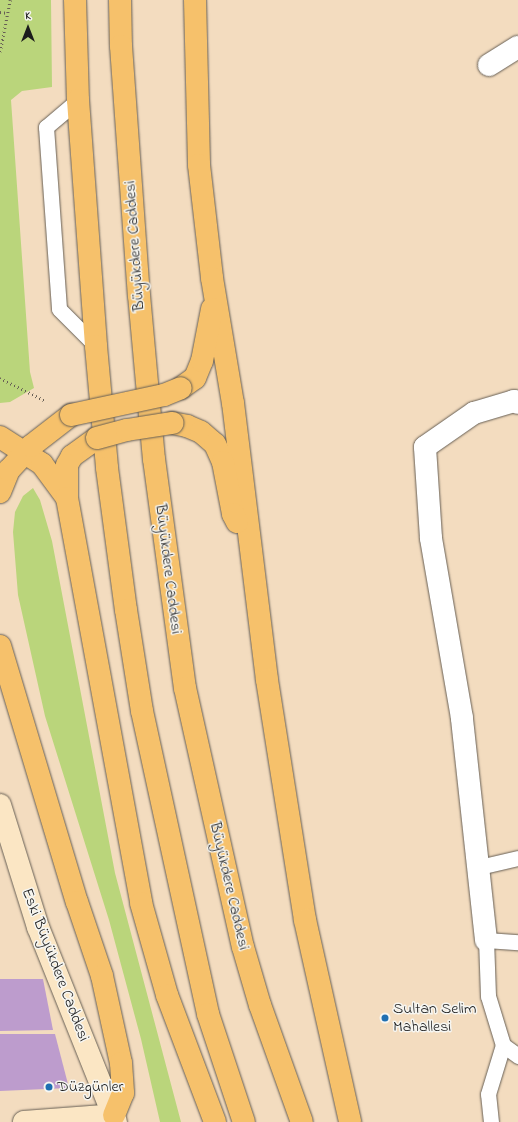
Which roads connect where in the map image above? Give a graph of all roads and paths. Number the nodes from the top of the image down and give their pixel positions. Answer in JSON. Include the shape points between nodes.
{"nodes":[{"id":1,"x":10,"y":0,"type":"edge"},
{"id":2,"x":75,"y":0,"type":"edge"},
{"id":3,"x":120,"y":0,"type":"edge"},
{"id":4,"x":195,"y":0,"type":"edge"},
{"id":5,"x":0,"y":12,"type":"edge"},
{"id":6,"x":8,"y":13,"type":"junction"},
{"id":7,"x":518,"y":47,"type":"edge"},
{"id":8,"x":0,"y":52,"type":"edge"},
{"id":9,"x":489,"y":65,"type":"dead end"},
{"id":10,"x":78,"y":100,"type":"junction"},
{"id":11,"x":212,"y":278,"type":"junction"},
{"id":12,"x":96,"y":346,"type":"junction"},
{"id":13,"x":0,"y":378,"type":"edge"},
{"id":14,"x":518,"y":403,"type":"edge"},
{"id":15,"x":71,"y":415,"type":"junction"},
{"id":16,"x":0,"y":430,"type":"edge"},
{"id":17,"x":0,"y":436,"type":"edge"},
{"id":18,"x":25,"y":453,"type":"junction"},
{"id":19,"x":0,"y":492,"type":"edge"},
{"id":20,"x":67,"y":498,"type":"junction"},
{"id":21,"x":253,"y":574,"type":"junction"},
{"id":22,"x":0,"y":646,"type":"edge"},
{"id":23,"x":0,"y":805,"type":"edge"},
{"id":24,"x":518,"y":858,"type":"edge"},
{"id":25,"x":479,"y":867,"type":"junction"},
{"id":26,"x":486,"y":940,"type":"junction"},
{"id":27,"x":518,"y":942,"type":"edge"},
{"id":28,"x":503,"y":1045,"type":"junction"},
{"id":29,"x":518,"y":1056,"type":"edge"},
{"id":30,"x":115,"y":1118,"type":"edge"},
{"id":31,"x":24,"y":1122,"type":"edge"},
{"id":32,"x":215,"y":1122,"type":"edge"},
{"id":33,"x":244,"y":1122,"type":"edge"},
{"id":34,"x":302,"y":1122,"type":"edge"},
{"id":35,"x":350,"y":1122,"type":"edge"},
{"id":36,"x":491,"y":1122,"type":"edge"}],
"edges":[{"from":1,"to":6,"type":"path"},
{"from":2,"to":10,"type":"main road"},
{"from":3,"to":34,"type":"main road","name":"Büyükdere Caddesi","via":[[138,295],[154,459],[185,688],[243,947],[260,1005]]},
{"from":4,"to":11,"type":"main road","via":[[199,165]]},
{"from":5,"to":6,"type":"path"},
{"from":6,"to":8,"type":"path"},
{"from":7,"to":9,"type":"street"},
{"from":10,"to":12,"type":"main road"},
{"from":10,"to":12,"type":"lane","via":[[46,127],[57,285],[59,309]]},
{"from":11,"to":15,"type":"main road","bridge":true,"via":[[212,317],[202,361],[195,378],[181,388],[164,395]]},
{"from":11,"to":21,"type":"main road","via":[[233,403]]},
{"from":12,"to":33,"type":"main road","via":[[107,468],[142,711],[208,1014]]},
{"from":13,"to":15,"type":"path"},
{"from":14,"to":25,"type":"street","via":[[514,401],[474,413],[425,447],[431,538],[462,718]]},
{"from":15,"to":16,"type":"main road","via":[[34,430]]},
{"from":15,"to":18,"type":"main road"},
{"from":17,"to":18,"type":"main road"},
{"from":18,"to":19,"type":"main road","via":[[8,470]]},
{"from":18,"to":20,"type":"main road","via":[[42,464]]},
{"from":20,"to":21,"type":"main road","bridge":true,"via":[[67,465],[72,456],[96,438],[172,423],[187,426],[201,432],[215,444],[223,462],[233,514],[246,540]]},
{"from":20,"to":32,"type":"main road","via":[[141,903],[167,995]]},
{"from":21,"to":35,"type":"main road","via":[[304,920]]},
{"from":22,"to":30,"type":"main road","via":[[72,887],[102,976],[121,1063],[123,1093]]},
{"from":23,"to":30,"type":"street","name":"Eski Büyükdere Caddesi","via":[[38,927]]},
{"from":24,"to":25,"type":"lane"},
{"from":25,"to":26,"type":"street"},
{"from":26,"to":27,"type":"lane"},
{"from":26,"to":28,"type":"lane","via":[[488,996]]},
{"from":28,"to":29,"type":"lane"},
{"from":28,"to":36,"type":"lane","via":[[488,1094]]},
{"from":30,"to":31,"type":"street"}]}
